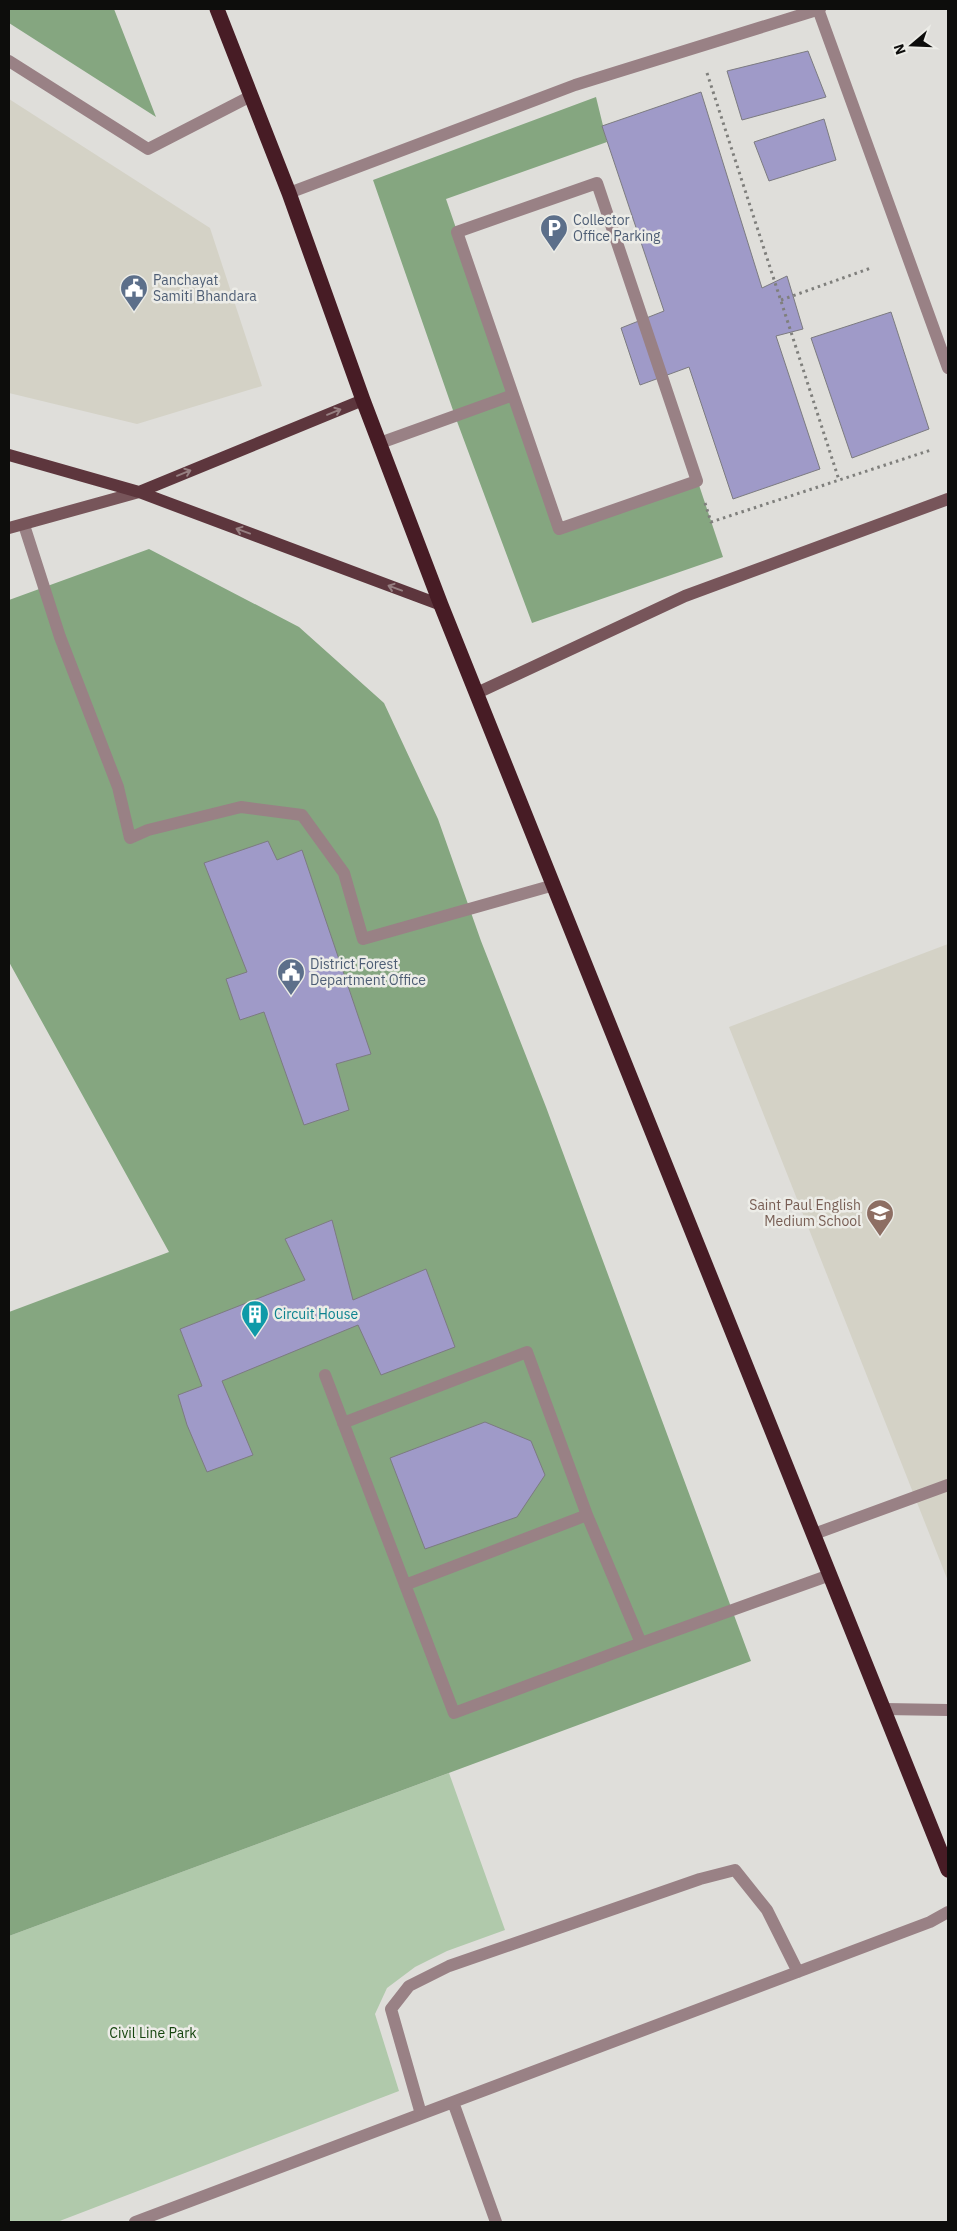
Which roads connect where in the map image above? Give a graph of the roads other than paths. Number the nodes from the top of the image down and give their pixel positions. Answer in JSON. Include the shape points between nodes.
{"nodes":[{"id":1,"x":217,"y":9,"type":"edge"},
{"id":2,"x":819,"y":9,"type":"edge"},
{"id":3,"x":9,"y":61,"type":"edge"},
{"id":4,"x":251,"y":96,"type":"junction"},
{"id":5,"x":289,"y":193,"type":"junction"},
{"id":6,"x":948,"y":368,"type":"edge"},
{"id":7,"x":512,"y":395,"type":"junction"},
{"id":8,"x":363,"y":400,"type":"junction"},
{"id":9,"x":380,"y":443,"type":"junction"},
{"id":10,"x":9,"y":455,"type":"edge"},
{"id":11,"x":139,"y":492,"type":"junction"},
{"id":12,"x":948,"y":499,"type":"edge"},
{"id":13,"x":14,"y":529,"type":"edge"},
{"id":14,"x":441,"y":605,"type":"junction"},
{"id":15,"x":477,"y":693,"type":"junction"},
{"id":16,"x":554,"y":886,"type":"junction"},
{"id":17,"x":325,"y":1375,"type":"dead end"},
{"id":18,"x":343,"y":1423,"type":"junction"},
{"id":19,"x":948,"y":1485,"type":"edge"},
{"id":20,"x":587,"y":1515,"type":"junction"},
{"id":21,"x":814,"y":1534,"type":"junction"},
{"id":22,"x":830,"y":1575,"type":"junction"},
{"id":23,"x":405,"y":1585,"type":"junction"},
{"id":24,"x":641,"y":1642,"type":"junction"},
{"id":25,"x":884,"y":1709,"type":"junction"},
{"id":26,"x":948,"y":1710,"type":"edge"},
{"id":27,"x":948,"y":1870,"type":"edge"},
{"id":28,"x":948,"y":1912,"type":"edge"},
{"id":29,"x":798,"y":1972,"type":"junction"},
{"id":30,"x":454,"y":2102,"type":"junction"},
{"id":31,"x":421,"y":2114,"type":"junction"},
{"id":32,"x":135,"y":2222,"type":"edge"},
{"id":33,"x":496,"y":2222,"type":"edge"}],
"edges":[{"from":1,"to":4,"type":"highway"},
{"from":2,"to":5,"type":"street","via":[[575,85]]},
{"from":2,"to":6,"type":"street"},
{"from":3,"to":4,"type":"street","via":[[148,149]]},
{"from":4,"to":5,"type":"highway"},
{"from":5,"to":8,"type":"highway"},
{"from":7,"to":7,"type":"street","via":[[560,529],[697,481],[597,183],[456,232]]},
{"from":7,"to":9,"type":"street"},
{"from":8,"to":9,"type":"highway"},
{"from":11,"to":8,"type":"main road","one_way":true},
{"from":9,"to":14,"type":"highway"},
{"from":10,"to":11,"type":"main road"},
{"from":11,"to":13,"type":"street"},
{"from":14,"to":11,"type":"main road","one_way":true},
{"from":12,"to":15,"type":"street","via":[[685,596]]},
{"from":13,"to":16,"type":"street","via":[[118,787],[130,838],[148,830],[241,807],[302,814],[344,872],[363,940]]},
{"from":14,"to":15,"type":"highway"},
{"from":15,"to":16,"type":"highway"},
{"from":16,"to":21,"type":"highway"},
{"from":17,"to":18,"type":"street"},
{"from":18,"to":20,"type":"street","via":[[527,1352]]},
{"from":18,"to":23,"type":"street"},
{"from":19,"to":21,"type":"street"},
{"from":20,"to":23,"type":"street"},
{"from":20,"to":24,"type":"street"},
{"from":21,"to":22,"type":"highway"},
{"from":22,"to":24,"type":"street"},
{"from":22,"to":25,"type":"highway"},
{"from":23,"to":24,"type":"street","via":[[454,1713]]},
{"from":25,"to":26,"type":"street"},
{"from":25,"to":27,"type":"highway"},
{"from":28,"to":29,"type":"street","via":[[930,1922]]},
{"from":29,"to":30,"type":"street"},
{"from":29,"to":31,"type":"street","via":[[767,1910],[734,1870],[449,1966],[409,1986],[391,2009]]},
{"from":30,"to":31,"type":"street"},
{"from":30,"to":33,"type":"street"},
{"from":31,"to":32,"type":"street"}]}
